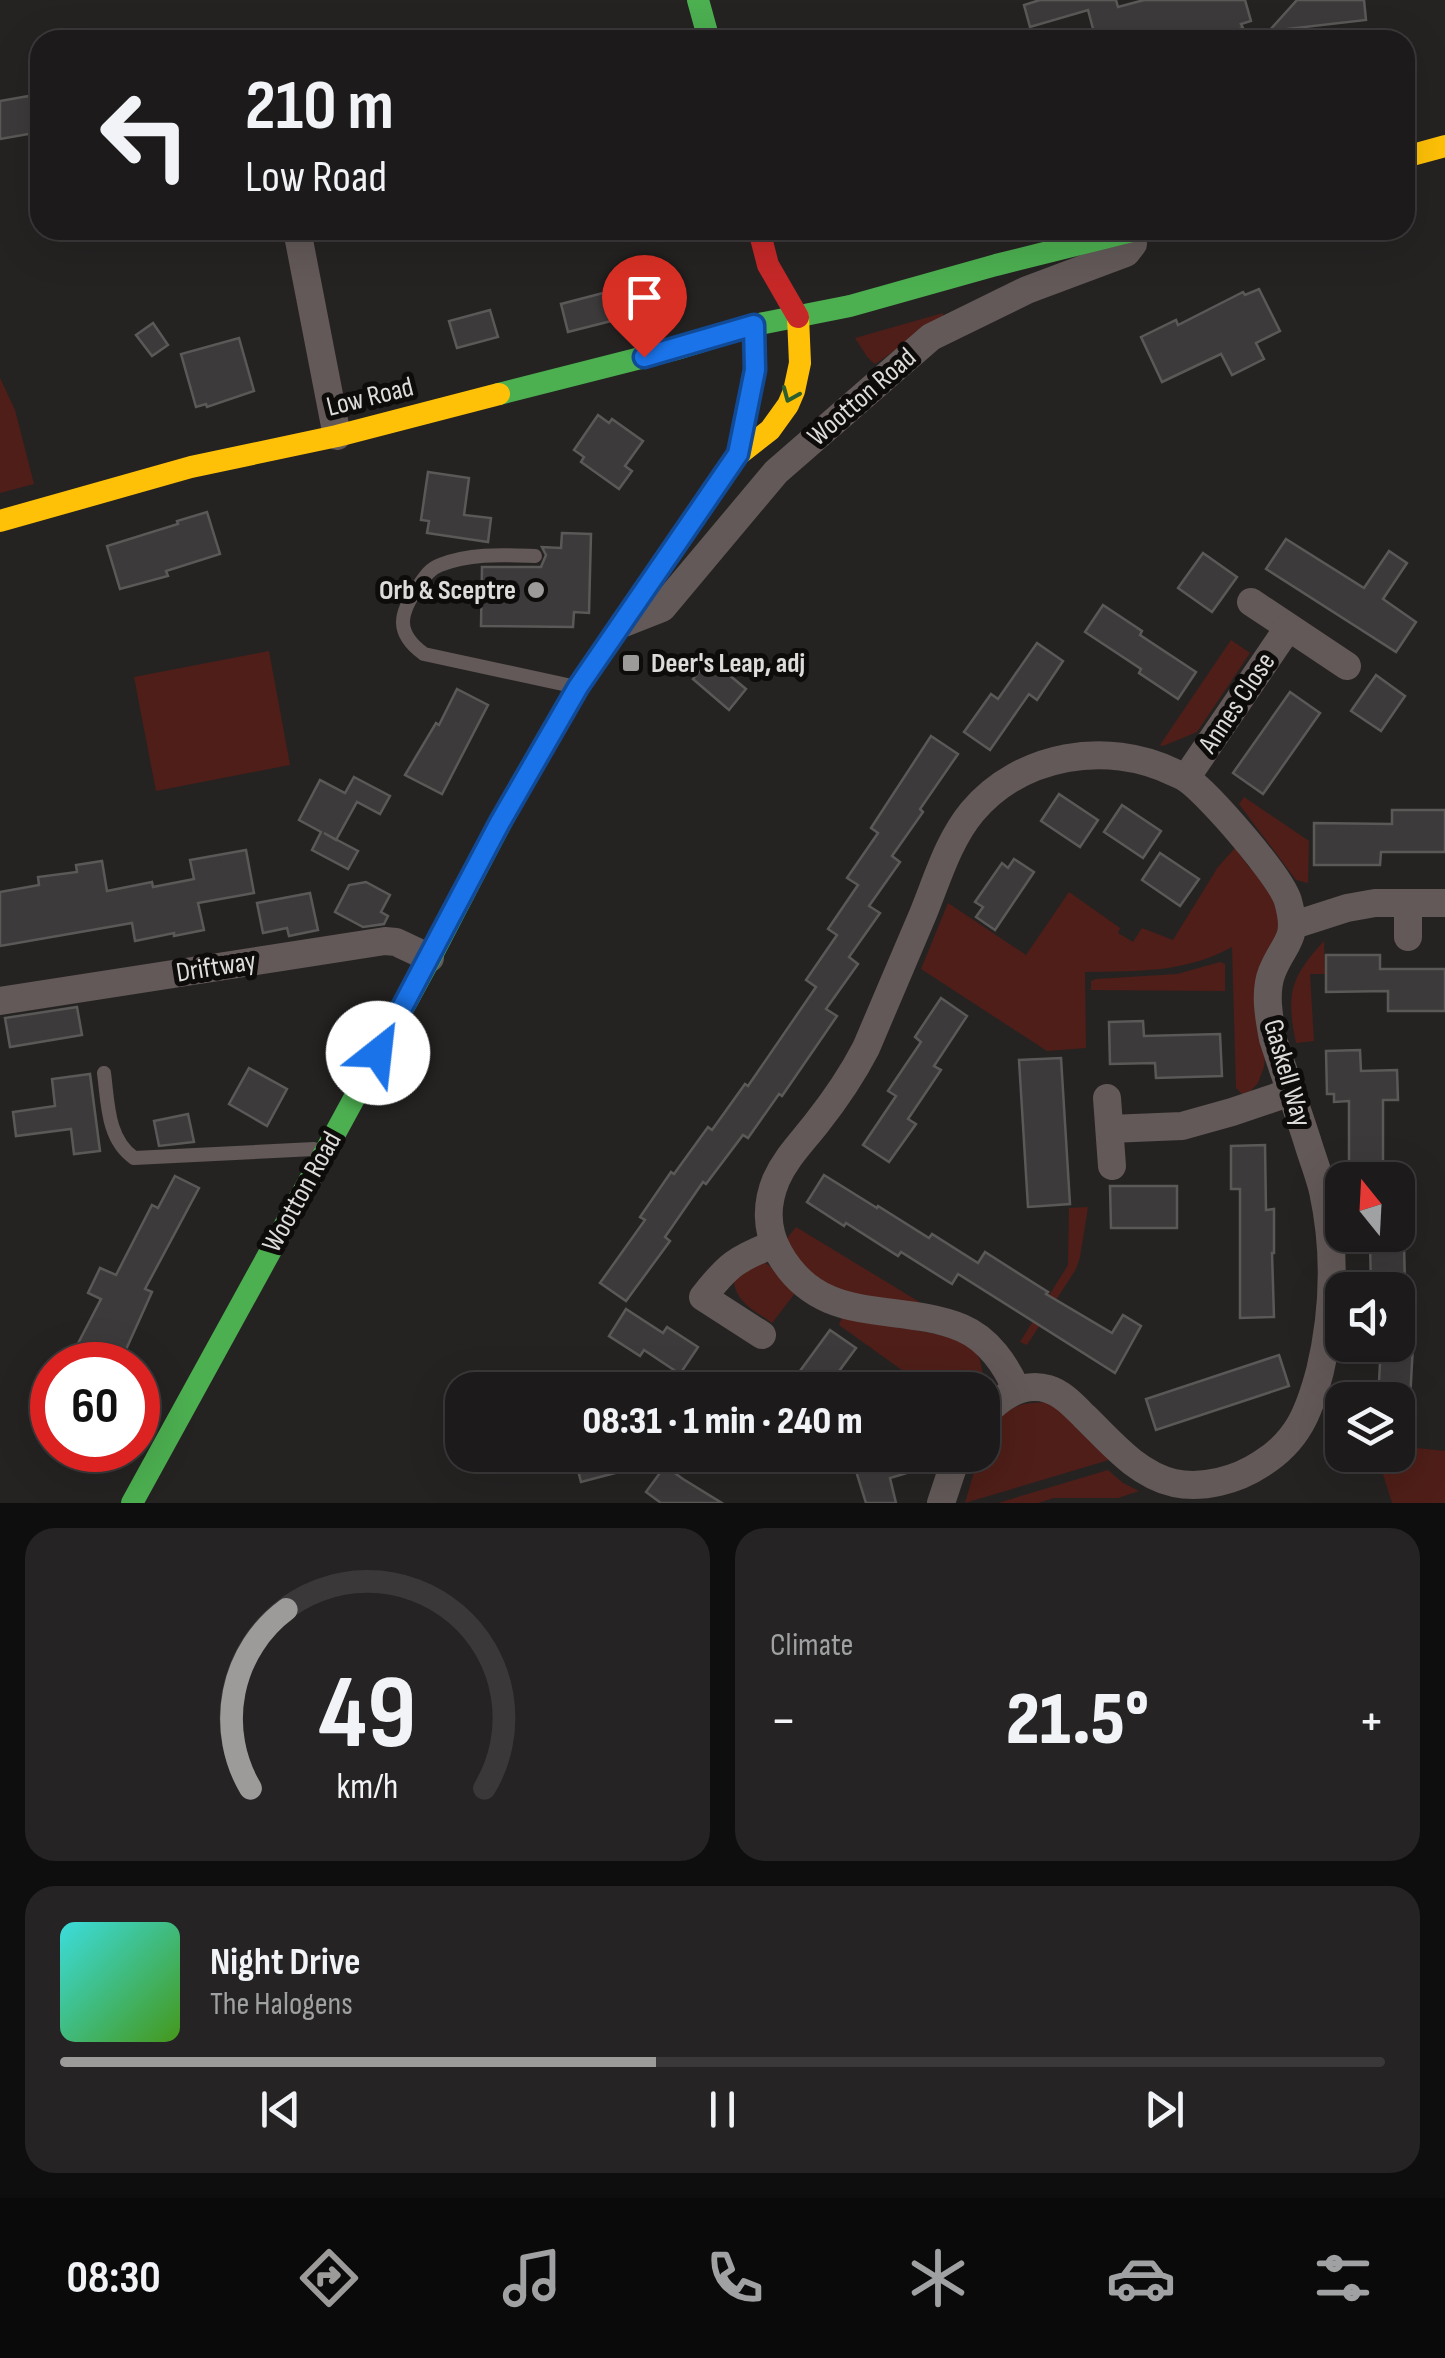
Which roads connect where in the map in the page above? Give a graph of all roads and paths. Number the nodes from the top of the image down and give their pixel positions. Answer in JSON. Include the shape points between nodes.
{"nodes":[{"id":1,"x":698,"y":0,"type":"edge"},
{"id":2,"x":706,"y":30,"type":"edge"},
{"id":3,"x":1445,"y":146,"type":"edge"},
{"id":4,"x":1415,"y":154,"type":"edge"},
{"id":5,"x":299,"y":240,"type":"edge"},
{"id":6,"x":762,"y":240,"type":"edge"},
{"id":7,"x":1096,"y":240,"type":"edge"},
{"id":8,"x":1136,"y":240,"type":"edge"},
{"id":9,"x":768,"y":264,"type":"junction"},
{"id":10,"x":798,"y":317,"type":"junction"},
{"id":11,"x":754,"y":325,"type":"junction"},
{"id":12,"x":336,"y":436,"type":"junction"},
{"id":13,"x":738,"y":454,"type":"junction"},
{"id":14,"x":0,"y":522,"type":"edge"},
{"id":15,"x":535,"y":556,"type":"dead end"},
{"id":16,"x":1251,"y":602,"type":"dead end"},
{"id":17,"x":623,"y":623,"type":"junction"},
{"id":18,"x":1288,"y":628,"type":"junction"},
{"id":19,"x":1347,"y":666,"type":"dead end"},
{"id":20,"x":578,"y":687,"type":"junction"},
{"id":21,"x":1186,"y":778,"type":"junction"},
{"id":22,"x":1408,"y":903,"type":"junction"},
{"id":23,"x":1445,"y":903,"type":"edge"},
{"id":24,"x":1294,"y":925,"type":"junction"},
{"id":25,"x":1408,"y":937,"type":"dead end"},
{"id":26,"x":430,"y":958,"type":"junction"},
{"id":27,"x":0,"y":1002,"type":"edge"},
{"id":28,"x":104,"y":1074,"type":"dead end"},
{"id":29,"x":1291,"y":1092,"type":"junction"},
{"id":30,"x":1108,"y":1098,"type":"dead end"},
{"id":31,"x":1110,"y":1129,"type":"junction"},
{"id":32,"x":326,"y":1148,"type":"junction"},
{"id":33,"x":1112,"y":1166,"type":"dead end"},
{"id":34,"x":774,"y":1244,"type":"junction"},
{"id":35,"x":762,"y":1334,"type":"dead end"},
{"id":36,"x":1016,"y":1390,"type":"junction"},
{"id":37,"x":1000,"y":1400,"type":"edge"},
{"id":38,"x":951,"y":1472,"type":"edge"},
{"id":39,"x":132,"y":1503,"type":"edge"},
{"id":40,"x":941,"y":1503,"type":"edge"}],
"edges":[{"from":1,"to":2,"type":"main road"},
{"from":3,"to":4,"type":"main road"},
{"from":5,"to":12,"type":"street"},
{"from":6,"to":9,"type":"main road"},
{"from":7,"to":10,"type":"main road","name":"Low Road"},
{"from":8,"to":17,"type":"street","name":"Wootton Road","via":[[1126,254],[1027,290],[931,338],[776,472],[662,608]]},
{"from":9,"to":10,"type":"main road"},
{"from":9,"to":11,"type":"main road","name":"Wootton Road"},
{"from":10,"to":11,"type":"main road","name":"Low Road"},
{"from":10,"to":13,"type":"main road","name":"Wootton Road","one_way":true,"via":[[802,354],[795,395],[772,429]]},
{"from":11,"to":12,"type":"main road","name":"Low Road"},
{"from":11,"to":13,"type":"main road","name":"Wootton Road","via":[[755,370]]},
{"from":12,"to":14,"type":"main road","name":"Low Road","via":[[191,467]]},
{"from":13,"to":17,"type":"main road","name":"Wootton Road"},
{"from":15,"to":20,"type":"lane","via":[[488,554],[429,570],[406,605],[402,627],[408,643],[424,654]]},
{"from":16,"to":18,"type":"street","name":"Annes Close"},
{"from":17,"to":20,"type":"main road","name":"Wootton Road"},
{"from":18,"to":19,"type":"street","name":"Annes Close"},
{"from":18,"to":21,"type":"street","name":"Annes Close"},
{"from":20,"to":26,"type":"main road","name":"Wootton Road"},
{"from":21,"to":24,"type":"street","via":[[1267,868],[1287,896]]},
{"from":21,"to":34,"type":"street","via":[[1153,762],[1085,754],[1020,774],[972,812],[950,846],[853,1073],[775,1182],[768,1207]]},
{"from":22,"to":23,"type":"street"},
{"from":22,"to":24,"type":"street","via":[[1347,908]]},
{"from":22,"to":25,"type":"street"},
{"from":24,"to":29,"type":"street","name":"Gaskell Way","via":[[1272,973],[1268,1016]]},
{"from":26,"to":27,"type":"street","name":"Driftway","via":[[385,941]]},
{"from":26,"to":32,"type":"main road","name":"Wootton Road"},
{"from":28,"to":32,"type":"lane","via":[[114,1134],[134,1158]]},
{"from":29,"to":31,"type":"street","via":[[1182,1126]]},
{"from":29,"to":36,"type":"street","name":"Gaskell Way","via":[[1322,1187],[1332,1280],[1311,1406],[1278,1454],[1227,1480],[1176,1484],[1128,1458],[1070,1402],[1046,1388]]},
{"from":30,"to":31,"type":"street"},
{"from":31,"to":33,"type":"street"},
{"from":32,"to":39,"type":"main road","name":"Wootton Road"},
{"from":34,"to":35,"type":"street","via":[[693,1290]]},
{"from":34,"to":36,"type":"street","via":[[788,1268],[824,1298],[941,1322],[984,1340]]},
{"from":36,"to":37,"type":"street"},
{"from":38,"to":40,"type":"street"}]}
